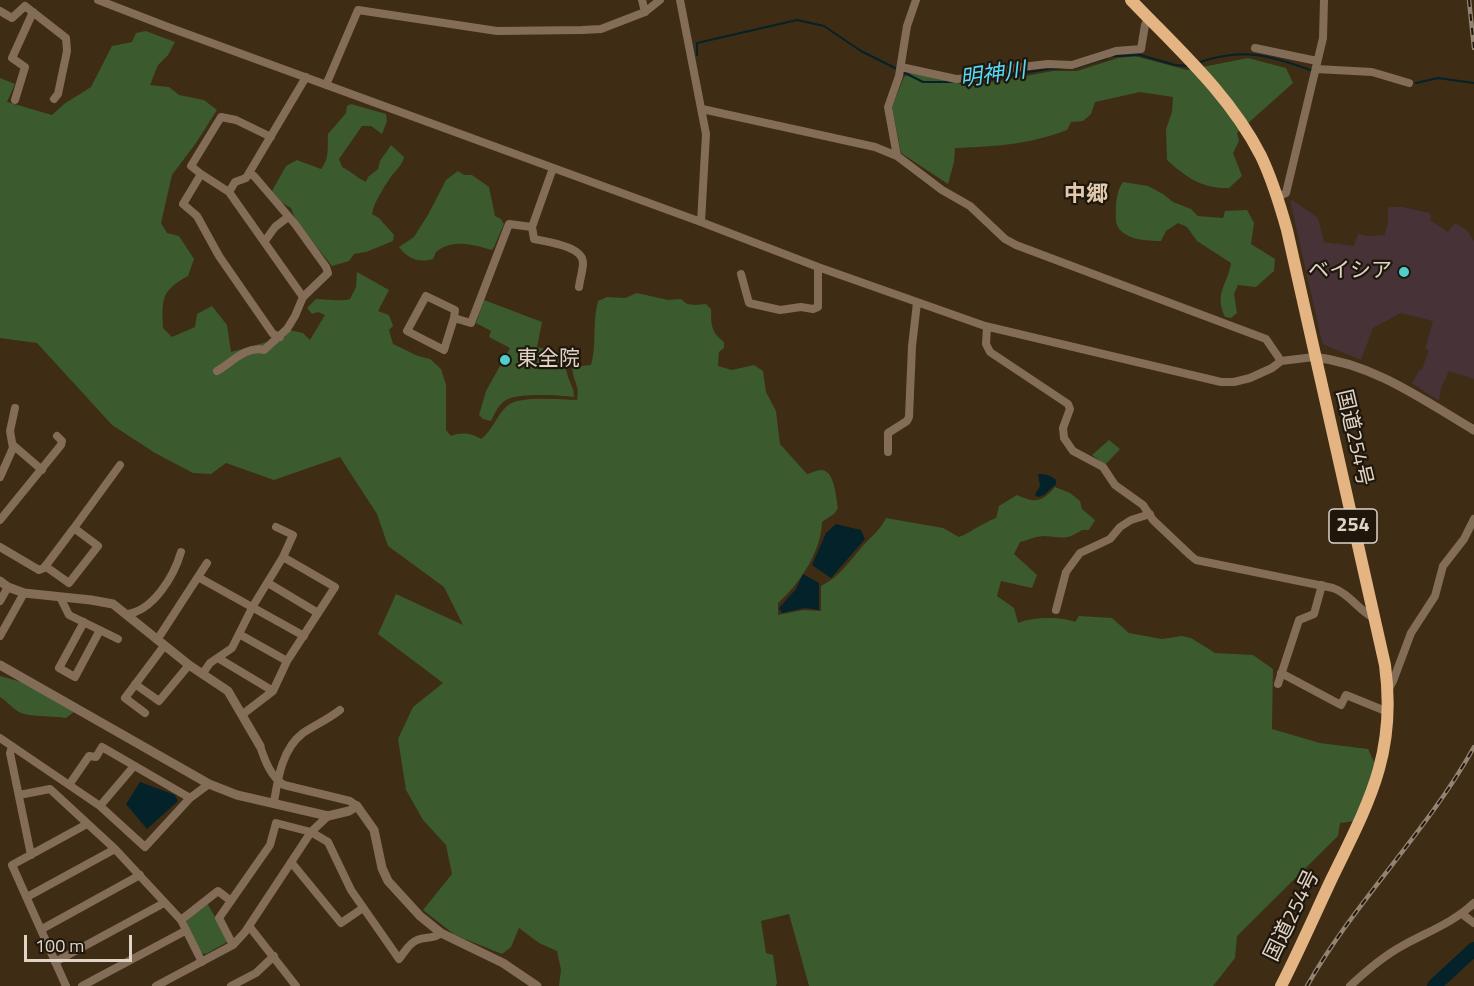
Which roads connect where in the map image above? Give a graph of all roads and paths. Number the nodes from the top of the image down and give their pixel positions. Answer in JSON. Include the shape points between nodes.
{"nodes":[{"id":1,"x":98,"y":0,"type":"edge"},
{"id":2,"x":642,"y":0,"type":"edge"},
{"id":3,"x":660,"y":0,"type":"edge"},
{"id":4,"x":680,"y":0,"type":"edge"},
{"id":5,"x":916,"y":0,"type":"edge"},
{"id":6,"x":1131,"y":0,"type":"edge"},
{"id":7,"x":1324,"y":0,"type":"edge"},
{"id":8,"x":0,"y":11,"type":"edge"},
{"id":9,"x":33,"y":12,"type":"junction"},
{"id":10,"x":645,"y":12,"type":"junction"},
{"id":11,"x":1148,"y":18,"type":"junction"},
{"id":12,"x":1255,"y":48,"type":"dead end"},
{"id":13,"x":1316,"y":65,"type":"junction"},
{"id":14,"x":900,"y":71,"type":"junction"},
{"id":15,"x":306,"y":77,"type":"junction"},
{"id":16,"x":1409,"y":82,"type":"dead end"},
{"id":17,"x":326,"y":85,"type":"junction"},
{"id":18,"x":54,"y":99,"type":"dead end"},
{"id":19,"x":15,"y":100,"type":"dead end"},
{"id":20,"x":702,"y":109,"type":"junction"},
{"id":21,"x":271,"y":138,"type":"junction"},
{"id":22,"x":897,"y":156,"type":"junction"},
{"id":23,"x":553,"y":168,"type":"junction"},
{"id":24,"x":249,"y":173,"type":"junction"},
{"id":25,"x":201,"y":174,"type":"junction"},
{"id":26,"x":229,"y":192,"type":"junction"},
{"id":27,"x":1278,"y":197,"type":"junction"},
{"id":28,"x":288,"y":217,"type":"junction"},
{"id":29,"x":701,"y":222,"type":"junction"},
{"id":30,"x":532,"y":227,"type":"junction"},
{"id":31,"x":265,"y":241,"type":"junction"},
{"id":32,"x":818,"y":267,"type":"junction"},
{"id":33,"x":741,"y":274,"type":"dead end"},
{"id":34,"x":579,"y":286,"type":"dead end"},
{"id":35,"x":303,"y":297,"type":"junction"},
{"id":36,"x":917,"y":303,"type":"junction"},
{"id":37,"x":454,"y":318,"type":"junction"},
{"id":38,"x":987,"y":327,"type":"junction"},
{"id":39,"x":280,"y":337,"type":"junction"},
{"id":40,"x":1314,"y":357,"type":"junction"},
{"id":41,"x":1281,"y":361,"type":"junction"},
{"id":42,"x":218,"y":372,"type":"dead end"},
{"id":43,"x":15,"y":408,"type":"dead end"},
{"id":44,"x":1474,"y":430,"type":"edge"},
{"id":45,"x":57,"y":436,"type":"dead end"},
{"id":46,"x":13,"y":446,"type":"junction"},
{"id":47,"x":888,"y":452,"type":"dead end"},
{"id":48,"x":120,"y":465,"type":"dead end"},
{"id":49,"x":42,"y":470,"type":"junction"},
{"id":50,"x":0,"y":477,"type":"edge"},
{"id":51,"x":1150,"y":514,"type":"junction"},
{"id":52,"x":1474,"y":519,"type":"edge"},
{"id":53,"x":0,"y":520,"type":"edge"},
{"id":54,"x":74,"y":528,"type":"junction"},
{"id":55,"x":276,"y":528,"type":"dead end"},
{"id":56,"x":0,"y":548,"type":"edge"},
{"id":57,"x":181,"y":552,"type":"dead end"},
{"id":58,"x":283,"y":557,"type":"junction"},
{"id":59,"x":207,"y":563,"type":"dead end"},
{"id":60,"x":45,"y":566,"type":"junction"},
{"id":61,"x":198,"y":577,"type":"junction"},
{"id":62,"x":268,"y":583,"type":"junction"},
{"id":63,"x":4,"y":584,"type":"edge"},
{"id":64,"x":1322,"y":585,"type":"junction"},
{"id":65,"x":24,"y":593,"type":"junction"},
{"id":66,"x":60,"y":597,"type":"junction"},
{"id":67,"x":0,"y":601,"type":"edge"},
{"id":68,"x":253,"y":606,"type":"junction"},
{"id":69,"x":1056,"y":610,"type":"dead end"},
{"id":70,"x":318,"y":613,"type":"junction"},
{"id":71,"x":127,"y":614,"type":"junction"},
{"id":72,"x":1374,"y":618,"type":"junction"},
{"id":73,"x":84,"y":622,"type":"junction"},
{"id":74,"x":100,"y":630,"type":"junction"},
{"id":75,"x":240,"y":634,"type":"junction"},
{"id":76,"x":0,"y":636,"type":"edge"},
{"id":77,"x":304,"y":636,"type":"junction"},
{"id":78,"x":118,"y":639,"type":"dead end"},
{"id":79,"x":160,"y":643,"type":"junction"},
{"id":80,"x":218,"y":658,"type":"junction"},
{"id":81,"x":287,"y":661,"type":"junction"},
{"id":82,"x":0,"y":665,"type":"edge"},
{"id":83,"x":189,"y":665,"type":"junction"},
{"id":84,"x":203,"y":673,"type":"junction"},
{"id":85,"x":1281,"y":673,"type":"junction"},
{"id":86,"x":135,"y":684,"type":"junction"},
{"id":87,"x":1278,"y":684,"type":"dead end"},
{"id":88,"x":1388,"y":690,"type":"junction"},
{"id":89,"x":273,"y":691,"type":"junction"},
{"id":90,"x":340,"y":710,"type":"dead end"},
{"id":91,"x":1388,"y":712,"type":"junction"},
{"id":92,"x":145,"y":713,"type":"dead end"},
{"id":93,"x":243,"y":714,"type":"junction"},
{"id":94,"x":0,"y":738,"type":"edge"},
{"id":95,"x":12,"y":746,"type":"junction"},
{"id":96,"x":260,"y":746,"type":"joint"},
{"id":97,"x":134,"y":766,"type":"junction"},
{"id":98,"x":278,"y":781,"type":"junction"},
{"id":99,"x":209,"y":784,"type":"junction"},
{"id":100,"x":69,"y":785,"type":"junction"},
{"id":101,"x":19,"y":795,"type":"junction"},
{"id":102,"x":190,"y":798,"type":"junction"},
{"id":103,"x":274,"y":802,"type":"junction"},
{"id":104,"x":100,"y":806,"type":"junction"},
{"id":105,"x":357,"y":806,"type":"junction"},
{"id":106,"x":328,"y":816,"type":"junction"},
{"id":107,"x":87,"y":824,"type":"junction"},
{"id":108,"x":312,"y":832,"type":"junction"},
{"id":109,"x":115,"y":849,"type":"junction"},
{"id":110,"x":31,"y":855,"type":"junction"},
{"id":111,"x":291,"y":862,"type":"junction"},
{"id":112,"x":140,"y":875,"type":"junction"},
{"id":113,"x":27,"y":897,"type":"junction"},
{"id":114,"x":231,"y":901,"type":"junction"},
{"id":115,"x":164,"y":903,"type":"junction"},
{"id":116,"x":1474,"y":903,"type":"edge"},
{"id":117,"x":363,"y":908,"type":"junction"},
{"id":118,"x":1462,"y":914,"type":"junction"},
{"id":119,"x":181,"y":920,"type":"junction"},
{"id":120,"x":1474,"y":923,"type":"edge"},
{"id":121,"x":249,"y":926,"type":"junction"},
{"id":122,"x":42,"y":929,"type":"junction"},
{"id":123,"x":185,"y":931,"type":"junction"},
{"id":124,"x":441,"y":933,"type":"junction"},
{"id":125,"x":233,"y":945,"type":"junction"},
{"id":126,"x":274,"y":956,"type":"junction"},
{"id":127,"x":55,"y":962,"type":"junction"},
{"id":128,"x":202,"y":962,"type":"junction"},
{"id":129,"x":65,"y":985,"type":"edge"},
{"id":130,"x":81,"y":986,"type":"edge"},
{"id":131,"x":156,"y":986,"type":"edge"},
{"id":132,"x":231,"y":986,"type":"edge"},
{"id":133,"x":296,"y":986,"type":"edge"},
{"id":134,"x":537,"y":986,"type":"edge"},
{"id":135,"x":1281,"y":986,"type":"edge"},
{"id":136,"x":1350,"y":986,"type":"edge"}],
"edges":[{"from":1,"to":15,"type":"street"},
{"from":2,"to":10,"type":"street"},
{"from":3,"to":10,"type":"street"},
{"from":4,"to":20,"type":"street"},
{"from":5,"to":14,"type":"street","via":[[907,26]]},
{"from":6,"to":11,"type":"highway","name":"国道254号","number":"254"},
{"from":7,"to":13,"type":"street","via":[[1323,39]]},
{"from":8,"to":9,"type":"street","via":[[12,18],[25,6]]},
{"from":9,"to":18,"type":"street","via":[[66,38],[68,51]]},
{"from":9,"to":19,"type":"street","via":[[12,58],[25,67]]},
{"from":10,"to":17,"type":"street","via":[[601,29],[504,32],[358,10]]},
{"from":11,"to":14,"type":"street","via":[[1141,49],[1116,51],[1072,65],[1012,68],[986,77],[956,79]]},
{"from":11,"to":27,"type":"highway","name":"国道254号","number":"254","via":[[1201,70],[1227,103],[1253,141]]},
{"from":12,"to":13,"type":"street"},
{"from":13,"to":16,"type":"street","via":[[1372,72]]},
{"from":13,"to":27,"type":"street","via":[[1286,193]]},
{"from":14,"to":22,"type":"street","via":[[888,107]]},
{"from":15,"to":17,"type":"street"},
{"from":15,"to":21,"type":"street"},
{"from":17,"to":23,"type":"street"},
{"from":20,"to":22,"type":"street","via":[[874,147]]},
{"from":20,"to":29,"type":"street","via":[[706,134]]},
{"from":21,"to":24,"type":"street"},
{"from":21,"to":25,"type":"street","via":[[236,120],[221,117],[191,166]]},
{"from":22,"to":41,"type":"street","via":[[970,206],[1016,245],[1266,339]]},
{"from":23,"to":29,"type":"street"},
{"from":23,"to":30,"type":"street"},
{"from":24,"to":26,"type":"street","via":[[235,182]]},
{"from":24,"to":28,"type":"street"},
{"from":25,"to":26,"type":"street"},
{"from":25,"to":39,"type":"street","via":[[183,204],[197,216],[219,256],[273,334]]},
{"from":26,"to":31,"type":"street"},
{"from":27,"to":40,"type":"highway","name":"国道254号","number":"254"},
{"from":28,"to":31,"type":"street"},
{"from":28,"to":35,"type":"street","via":[[328,273]]},
{"from":29,"to":32,"type":"street"},
{"from":30,"to":34,"type":"street","via":[[534,239],[561,245],[580,255],[584,261]]},
{"from":30,"to":37,"type":"street","via":[[509,224],[471,323]]},
{"from":31,"to":35,"type":"street"},
{"from":32,"to":33,"type":"street","via":[[818,307],[813,309],[780,310],[749,303]]},
{"from":32,"to":36,"type":"street"},
{"from":35,"to":39,"type":"street"},
{"from":36,"to":38,"type":"street"},
{"from":36,"to":47,"type":"street","via":[[909,417],[888,433]]},
{"from":37,"to":37,"type":"street","via":[[444,350],[407,331],[426,296],[455,310]]},
{"from":38,"to":41,"type":"street","via":[[1221,382],[1250,378]]},
{"from":38,"to":51,"type":"street","via":[[986,344],[990,352],[1068,404],[1064,438],[1073,451],[1102,467],[1115,485]]},
{"from":39,"to":42,"type":"street","via":[[264,350],[241,354]]},
{"from":40,"to":41,"type":"street"},
{"from":40,"to":44,"type":"street","via":[[1337,359],[1401,385]]},
{"from":40,"to":72,"type":"highway","name":"国道254号","number":"254"},
{"from":43,"to":46,"type":"street","via":[[10,431]]},
{"from":45,"to":49,"type":"street","via":[[61,445]]},
{"from":46,"to":49,"type":"street"},
{"from":46,"to":50,"type":"street"},
{"from":48,"to":54,"type":"street"},
{"from":49,"to":53,"type":"street"},
{"from":51,"to":64,"type":"street","via":[[1196,560]]},
{"from":51,"to":69,"type":"street","via":[[1131,520],[1110,539],[1080,553],[1066,572]]},
{"from":52,"to":88,"type":"street","via":[[1443,566],[1435,596],[1411,633]]},
{"from":54,"to":60,"type":"street"},
{"from":54,"to":60,"type":"street","via":[[98,546],[69,583]]},
{"from":55,"to":58,"type":"street","via":[[293,536]]},
{"from":56,"to":60,"type":"street","via":[[39,570]]},
{"from":57,"to":71,"type":"street","via":[[172,574],[147,607]]},
{"from":58,"to":62,"type":"street"},
{"from":58,"to":70,"type":"street","via":[[335,587]]},
{"from":59,"to":61,"type":"street"},
{"from":61,"to":68,"type":"street"},
{"from":61,"to":79,"type":"street"},
{"from":62,"to":68,"type":"street"},
{"from":62,"to":70,"type":"street"},
{"from":63,"to":65,"type":"street"},
{"from":63,"to":67,"type":"street"},
{"from":64,"to":72,"type":"street","via":[[1343,591],[1361,611]]},
{"from":64,"to":85,"type":"street","via":[[1314,614],[1302,617],[1296,627]]},
{"from":65,"to":66,"type":"street"},
{"from":65,"to":76,"type":"street"},
{"from":66,"to":71,"type":"street","via":[[105,602]]},
{"from":66,"to":73,"type":"street","via":[[69,615]]},
{"from":68,"to":75,"type":"street"},
{"from":68,"to":77,"type":"street"},
{"from":70,"to":77,"type":"street"},
{"from":71,"to":79,"type":"street"},
{"from":72,"to":88,"type":"highway","name":"国道254号","number":"254"},
{"from":73,"to":74,"type":"street"},
{"from":73,"to":74,"type":"street","via":[[59,668],[75,677]]},
{"from":74,"to":78,"type":"street"},
{"from":75,"to":80,"type":"street","via":[[232,648]]},
{"from":75,"to":81,"type":"street"},
{"from":77,"to":81,"type":"street"},
{"from":79,"to":83,"type":"street"},
{"from":79,"to":86,"type":"street"},
{"from":80,"to":84,"type":"street"},
{"from":80,"to":89,"type":"street"},
{"from":81,"to":89,"type":"street"},
{"from":82,"to":99,"type":"street"},
{"from":83,"to":84,"type":"street"},
{"from":83,"to":86,"type":"street","via":[[159,702]]},
{"from":84,"to":93,"type":"street","via":[[228,691]]},
{"from":85,"to":87,"type":"street"},
{"from":85,"to":91,"type":"street","via":[[1341,705],[1346,695]]},
{"from":86,"to":92,"type":"street","via":[[125,698]]},
{"from":88,"to":91,"type":"highway","name":"国道254号","number":"254"},
{"from":89,"to":93,"type":"street"},
{"from":90,"to":98,"type":"street","via":[[290,747]]},
{"from":91,"to":135,"type":"highway","name":"国道254号","number":"254","via":[[1386,741],[1373,791]]},
{"from":93,"to":96,"type":"street"},
{"from":94,"to":95,"type":"street"},
{"from":95,"to":100,"type":"street"},
{"from":95,"to":101,"type":"street"},
{"from":96,"to":98,"type":"street"},
{"from":97,"to":100,"type":"street","via":[[102,747],[96,757],[89,756]]},
{"from":97,"to":102,"type":"street"},
{"from":97,"to":104,"type":"street"},
{"from":98,"to":103,"type":"street"},
{"from":98,"to":105,"type":"street"},
{"from":99,"to":102,"type":"street"},
{"from":99,"to":103,"type":"street","via":[[237,795]]},
{"from":100,"to":104,"type":"street"},
{"from":101,"to":107,"type":"street","via":[[50,789]]},
{"from":101,"to":110,"type":"street"},
{"from":102,"to":104,"type":"street","via":[[145,847]]},
{"from":103,"to":106,"type":"street"},
{"from":105,"to":106,"type":"street"},
{"from":105,"to":124,"type":"street","via":[[374,830],[388,880]]},
{"from":106,"to":108,"type":"street"},
{"from":107,"to":109,"type":"street"},
{"from":107,"to":110,"type":"street"},
{"from":108,"to":111,"type":"street"},
{"from":108,"to":114,"type":"street","via":[[276,822],[270,845]]},
{"from":108,"to":117,"type":"street","via":[[328,842]]},
{"from":109,"to":112,"type":"street"},
{"from":109,"to":113,"type":"street"},
{"from":110,"to":113,"type":"street","via":[[12,865]]},
{"from":111,"to":117,"type":"street","via":[[341,923]]},
{"from":111,"to":121,"type":"street"},
{"from":112,"to":115,"type":"street"},
{"from":112,"to":122,"type":"street"},
{"from":113,"to":122,"type":"street"},
{"from":114,"to":119,"type":"street","via":[[218,891]]},
{"from":114,"to":125,"type":"street","via":[[219,918]]},
{"from":115,"to":119,"type":"street"},
{"from":115,"to":127,"type":"street"},
{"from":116,"to":118,"type":"street"},
{"from":117,"to":124,"type":"street","via":[[399,959],[418,939],[435,938]]},
{"from":118,"to":120,"type":"street"},
{"from":118,"to":136,"type":"street","via":[[1373,963]]},
{"from":119,"to":123,"type":"street"},
{"from":121,"to":125,"type":"street"},
{"from":121,"to":126,"type":"street"},
{"from":122,"to":127,"type":"street"},
{"from":123,"to":128,"type":"street"},
{"from":123,"to":130,"type":"street"},
{"from":124,"to":134,"type":"street","via":[[503,963]]},
{"from":125,"to":128,"type":"street"},
{"from":126,"to":132,"type":"street","via":[[256,973]]},
{"from":126,"to":133,"type":"street"},
{"from":127,"to":129,"type":"street"},
{"from":128,"to":131,"type":"street"}]}
